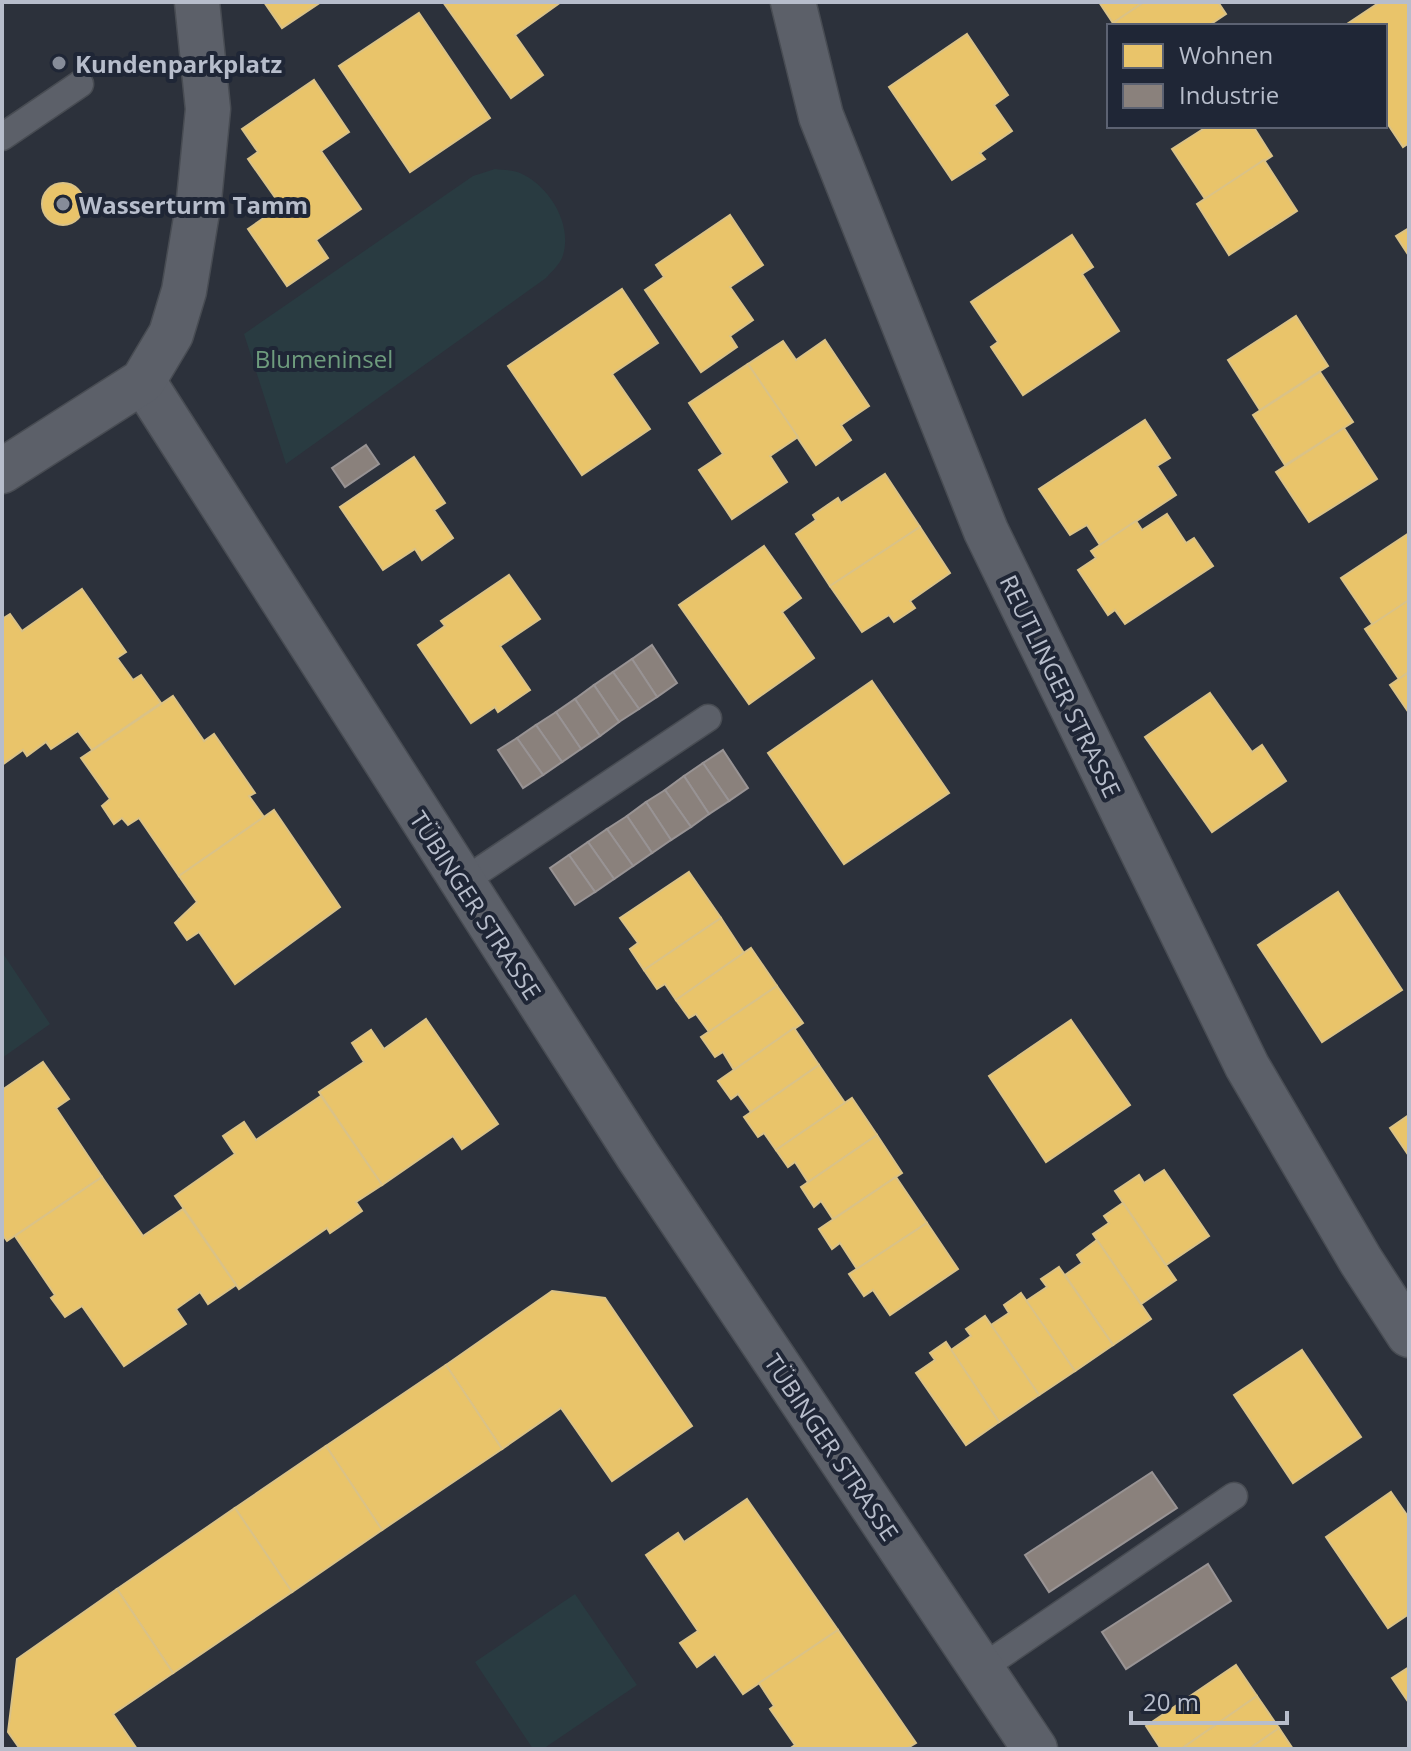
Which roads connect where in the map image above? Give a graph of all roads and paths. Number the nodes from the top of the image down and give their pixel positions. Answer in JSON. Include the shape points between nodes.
{"nodes":[{"id":1,"x":197,"y":2,"type":"edge"},
{"id":2,"x":793,"y":2,"type":"edge"},
{"id":3,"x":80,"y":84,"type":"dead end"},
{"id":4,"x":2,"y":137,"type":"edge"},
{"id":5,"x":143,"y":381,"type":"junction"},
{"id":6,"x":2,"y":471,"type":"edge"},
{"id":7,"x":708,"y":718,"type":"dead end"},
{"id":8,"x":461,"y":883,"type":"junction"},
{"id":9,"x":1409,"y":1335,"type":"edge"},
{"id":10,"x":1234,"y":1496,"type":"dead end"},
{"id":11,"x":979,"y":1670,"type":"junction"},
{"id":12,"x":1035,"y":1749,"type":"edge"}],
"edges":[{"from":1,"to":5,"type":"street","via":[[208,109],[199,200],[171,334]]},
{"from":2,"to":9,"type":"street","name":"REUTLINGER STRASSE","via":[[821,116],[986,531],[1247,1066]]},
{"from":3,"to":4,"type":"lane"},
{"from":5,"to":6,"type":"street"},
{"from":5,"to":8,"type":"street","name":"TÜBINGER STRASSE"},
{"from":7,"to":8,"type":"lane"},
{"from":8,"to":11,"type":"street","name":"TÜBINGER STRASSE"},
{"from":10,"to":11,"type":"lane"},
{"from":11,"to":12,"type":"street","name":"TÜBINGER STRASSE"}]}
